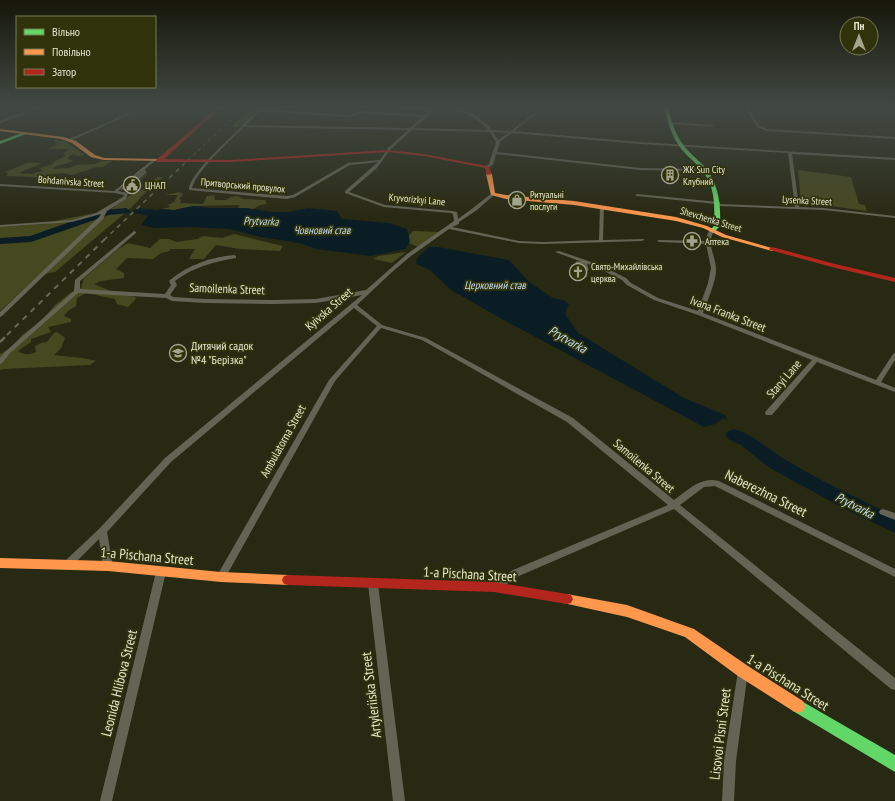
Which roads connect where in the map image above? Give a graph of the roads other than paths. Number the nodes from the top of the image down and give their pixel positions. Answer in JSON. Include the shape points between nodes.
{"nodes":[{"id":1,"x":74,"y":143,"type":"edge"},
{"id":2,"x":176,"y":143,"type":"edge"},
{"id":3,"x":226,"y":143,"type":"edge"},
{"id":4,"x":396,"y":143,"type":"edge"},
{"id":5,"x":498,"y":143,"type":"edge"},
{"id":6,"x":649,"y":143,"type":"edge"},
{"id":7,"x":681,"y":146,"type":"junction"},
{"id":8,"x":388,"y":151,"type":"junction"},
{"id":9,"x":495,"y":152,"type":"junction"},
{"id":10,"x":790,"y":153,"type":"junction"},
{"id":11,"x":895,"y":159,"type":"edge"},
{"id":12,"x":381,"y":160,"type":"junction"},
{"id":13,"x":155,"y":161,"type":"junction"},
{"id":14,"x":209,"y":161,"type":"junction"},
{"id":15,"x":487,"y":167,"type":"junction"},
{"id":16,"x":705,"y":170,"type":"junction"},
{"id":17,"x":0,"y":185,"type":"edge"},
{"id":18,"x":115,"y":192,"type":"junction"},
{"id":19,"x":493,"y":194,"type":"junction"},
{"id":20,"x":637,"y":195,"type":"dead end"},
{"id":21,"x":718,"y":204,"type":"junction"},
{"id":22,"x":602,"y":207,"type":"junction"},
{"id":23,"x":797,"y":208,"type":"junction"},
{"id":24,"x":475,"y":209,"type":"junction"},
{"id":25,"x":104,"y":213,"type":"junction"},
{"id":26,"x":455,"y":213,"type":"junction"},
{"id":27,"x":895,"y":218,"type":"edge"},
{"id":28,"x":457,"y":223,"type":"junction"},
{"id":29,"x":0,"y":226,"type":"edge"},
{"id":30,"x":449,"y":228,"type":"junction"},
{"id":31,"x":712,"y":231,"type":"junction"},
{"id":32,"x":134,"y":232,"type":"dead end"},
{"id":33,"x":601,"y":240,"type":"junction"},
{"id":34,"x":642,"y":240,"type":"dead end"},
{"id":35,"x":659,"y":241,"type":"dead end"},
{"id":36,"x":708,"y":243,"type":"junction"},
{"id":37,"x":557,"y":252,"type":"dead end"},
{"id":38,"x":234,"y":256,"type":"dead end"},
{"id":39,"x":895,"y":280,"type":"edge"},
{"id":40,"x":78,"y":291,"type":"junction"},
{"id":41,"x":367,"y":292,"type":"junction"},
{"id":42,"x":167,"y":296,"type":"junction"},
{"id":43,"x":354,"y":305,"type":"junction"},
{"id":44,"x":0,"y":306,"type":"edge"},
{"id":45,"x":6,"y":308,"type":"junction"},
{"id":46,"x":700,"y":314,"type":"junction"},
{"id":47,"x":0,"y":315,"type":"edge"},
{"id":48,"x":380,"y":326,"type":"junction"},
{"id":49,"x":895,"y":355,"type":"edge"},
{"id":50,"x":816,"y":359,"type":"junction"},
{"id":51,"x":0,"y":362,"type":"edge"},
{"id":52,"x":876,"y":383,"type":"junction"},
{"id":53,"x":895,"y":390,"type":"edge"},
{"id":54,"x":768,"y":413,"type":"dead end"},
{"id":55,"x":673,"y":506,"type":"junction"},
{"id":56,"x":883,"y":512,"type":"dead end"},
{"id":57,"x":895,"y":517,"type":"edge"},
{"id":58,"x":102,"y":531,"type":"junction"},
{"id":59,"x":0,"y":563,"type":"edge"},
{"id":60,"x":68,"y":564,"type":"junction"},
{"id":61,"x":108,"y":566,"type":"junction"},
{"id":62,"x":161,"y":572,"type":"junction"},
{"id":63,"x":895,"y":573,"type":"edge"},
{"id":64,"x":221,"y":577,"type":"junction"},
{"id":65,"x":374,"y":584,"type":"junction"},
{"id":66,"x":494,"y":586,"type":"junction"},
{"id":67,"x":743,"y":671,"type":"junction"},
{"id":68,"x":895,"y":685,"type":"edge"},
{"id":69,"x":895,"y":764,"type":"edge"},
{"id":70,"x":106,"y":801,"type":"edge"},
{"id":71,"x":399,"y":801,"type":"edge"},
{"id":72,"x":728,"y":801,"type":"edge"}],
"edges":[{"from":1,"to":13,"type":"street","via":[[94,157]]},
{"from":2,"to":13,"type":"street"},
{"from":3,"to":14,"type":"street"},
{"from":4,"to":8,"type":"street"},
{"from":5,"to":9,"type":"street"},
{"from":6,"to":7,"type":"street"},
{"from":7,"to":10,"type":"street"},
{"from":7,"to":16,"type":"street"},
{"from":8,"to":12,"type":"street"},
{"from":8,"to":14,"type":"street"},
{"from":8,"to":15,"type":"street"},
{"from":9,"to":15,"type":"street","via":[[491,165]]},
{"from":9,"to":16,"type":"street","via":[[640,169]]},
{"from":10,"to":11,"type":"street"},
{"from":10,"to":23,"type":"street"},
{"from":12,"to":14,"type":"street","name":"Притворський провулок","via":[[349,164],[294,196],[286,198],[190,189],[199,172]]},
{"from":12,"to":26,"type":"street","name":"Kryvorizkyi Lane","via":[[346,192],[384,206]]},
{"from":13,"to":14,"type":"street"},
{"from":13,"to":18,"type":"street","name":"Bohdanivska Street"},
{"from":15,"to":19,"type":"street"},
{"from":16,"to":21,"type":"street","via":[[715,186]]},
{"from":17,"to":18,"type":"street","name":"Bohdanivska Street"},
{"from":18,"to":25,"type":"street","via":[[127,194]]},
{"from":19,"to":22,"type":"street","name":"Shevchenka Street"},
{"from":19,"to":24,"type":"street","name":"Kyivska Street"},
{"from":20,"to":21,"type":"street","name":"Lysenka Street"},
{"from":21,"to":23,"type":"street","name":"Lysenka Street"},
{"from":21,"to":31,"type":"street","via":[[717,226]]},
{"from":22,"to":31,"type":"street","name":"Shevchenka Street","via":[[676,219]]},
{"from":22,"to":33,"type":"street"},
{"from":23,"to":27,"type":"street","name":"Lysenka Street"},
{"from":24,"to":26,"type":"street"},
{"from":24,"to":28,"type":"street","name":"Kyivska Street"},
{"from":25,"to":29,"type":"street","via":[[72,221]]},
{"from":25,"to":45,"type":"street"},
{"from":26,"to":28,"type":"street","name":"Kryvorizkyi Lane"},
{"from":28,"to":30,"type":"street","name":"Kyivska Street"},
{"from":30,"to":33,"type":"street","via":[[519,242]]},
{"from":30,"to":41,"type":"street","name":"Kyivska Street","via":[[409,255]]},
{"from":31,"to":36,"type":"street"},
{"from":31,"to":39,"type":"street","name":"Shevchenka Street","via":[[834,266]]},
{"from":32,"to":40,"type":"street","via":[[76,281]]},
{"from":33,"to":34,"type":"street"},
{"from":35,"to":36,"type":"street"},
{"from":36,"to":46,"type":"street","via":[[714,269]]},
{"from":37,"to":46,"type":"street","name":"Ivana Franka Street","via":[[598,266],[656,299]]},
{"from":38,"to":42,"type":"street","via":[[226,256],[177,275]]},
{"from":40,"to":42,"type":"street","name":"Samoilenka Street"},
{"from":40,"to":51,"type":"street","via":[[8,352]]},
{"from":41,"to":42,"type":"street","name":"Samoilenka Street","via":[[316,300],[272,302],[205,301],[172,299]]},
{"from":41,"to":43,"type":"street","name":"Kyivska Street"},
{"from":43,"to":48,"type":"street","name":"Samoilenka Street"},
{"from":43,"to":58,"type":"street","name":"Kyivska Street","via":[[168,460]]},
{"from":44,"to":45,"type":"street"},
{"from":45,"to":47,"type":"street"},
{"from":46,"to":50,"type":"street","name":"Ivana Franka Street"},
{"from":48,"to":55,"type":"street","name":"Samoilenka Street","via":[[424,340],[570,420]]},
{"from":48,"to":64,"type":"street","name":"Ambulatorna Street","via":[[332,380]]},
{"from":49,"to":52,"type":"street"},
{"from":50,"to":52,"type":"street","name":"Ivana Franka Street"},
{"from":50,"to":54,"type":"street","name":"Staryi Lane"},
{"from":52,"to":53,"type":"street","name":"Ivana Franka Street"},
{"from":55,"to":63,"type":"street","name":"Naberezhna Street","via":[[702,484],[716,483]]},
{"from":55,"to":66,"type":"street","name":"Naberezhna Street","via":[[516,573]]},
{"from":55,"to":68,"type":"street","name":"Samoilenka Street"},
{"from":56,"to":57,"type":"street"},
{"from":58,"to":60,"type":"street","name":"Kyivska Street"},
{"from":58,"to":61,"type":"street"},
{"from":59,"to":60,"type":"street","name":"1-a Pischana Street"},
{"from":60,"to":61,"type":"street","name":"1-a Pischana Street"},
{"from":61,"to":62,"type":"street","name":"1-a Pischana Street"},
{"from":62,"to":64,"type":"street","name":"1-a Pischana Street"},
{"from":62,"to":70,"type":"street","name":"Leonida Hlibova Street"},
{"from":64,"to":65,"type":"street","name":"1-a Pischana Street"},
{"from":65,"to":66,"type":"street","name":"1-a Pischana Street"},
{"from":65,"to":71,"type":"street","name":"Artyleriiska Street"},
{"from":66,"to":67,"type":"street","name":"1-a Pischana Street","via":[[627,611],[689,633]]},
{"from":67,"to":69,"type":"street","name":"1-a Pischana Street"},
{"from":67,"to":72,"type":"street","name":"Lisovoi Pisni Street","via":[[730,761]]}]}
